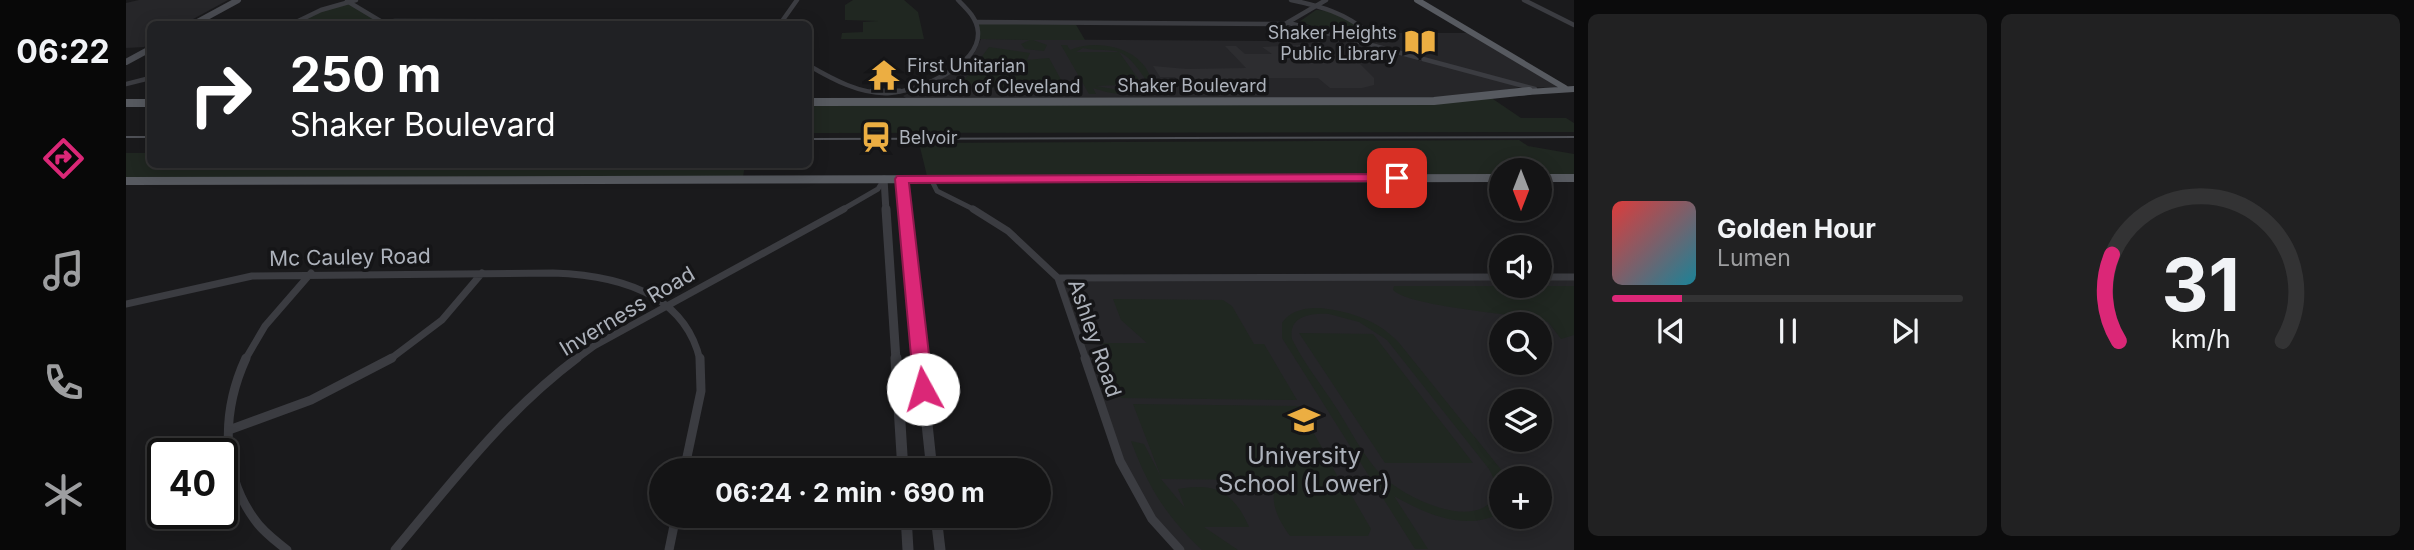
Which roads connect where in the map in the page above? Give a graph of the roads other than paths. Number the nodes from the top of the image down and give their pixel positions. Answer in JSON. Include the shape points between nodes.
{"nodes":[{"id":1,"x":238,"y":0,"type":"edge"},
{"id":2,"x":356,"y":0,"type":"edge"},
{"id":3,"x":797,"y":0,"type":"edge"},
{"id":4,"x":958,"y":0,"type":"edge"},
{"id":5,"x":1291,"y":0,"type":"edge"},
{"id":6,"x":1326,"y":0,"type":"edge"},
{"id":7,"x":1417,"y":0,"type":"edge"},
{"id":8,"x":1427,"y":0,"type":"edge"},
{"id":9,"x":1524,"y":0,"type":"edge"},
{"id":10,"x":347,"y":1,"type":"edge"},
{"id":11,"x":1317,"y":6,"type":"junction"},
{"id":12,"x":200,"y":21,"type":"edge"},
{"id":13,"x":298,"y":21,"type":"edge"},
{"id":14,"x":380,"y":21,"type":"edge"},
{"id":15,"x":782,"y":21,"type":"edge"},
{"id":16,"x":977,"y":22,"type":"junction"},
{"id":17,"x":1289,"y":23,"type":"junction"},
{"id":18,"x":1574,"y":25,"type":"edge"},
{"id":19,"x":1367,"y":43,"type":"junction"},
{"id":20,"x":147,"y":51,"type":"edge"},
{"id":21,"x":126,"y":62,"type":"edge"},
{"id":22,"x":812,"y":67,"type":"edge"},
{"id":23,"x":147,"y":79,"type":"edge"},
{"id":24,"x":126,"y":84,"type":"edge"},
{"id":25,"x":1535,"y":89,"type":"junction"},
{"id":26,"x":1572,"y":89,"type":"edge"},
{"id":27,"x":869,"y":91,"type":"junction"},
{"id":28,"x":901,"y":91,"type":"junction"},
{"id":29,"x":812,"y":102,"type":"edge"},
{"id":30,"x":864,"y":102,"type":"junction"},
{"id":31,"x":907,"y":102,"type":"junction"},
{"id":32,"x":126,"y":103,"type":"edge"},
{"id":33,"x":147,"y":103,"type":"edge"},
{"id":34,"x":1489,"y":178,"type":"edge"},
{"id":35,"x":1552,"y":178,"type":"edge"},
{"id":36,"x":1574,"y":178,"type":"edge"},
{"id":37,"x":884,"y":179,"type":"junction"},
{"id":38,"x":902,"y":179,"type":"junction"},
{"id":39,"x":931,"y":179,"type":"junction"},
{"id":40,"x":126,"y":181,"type":"edge"},
{"id":41,"x":886,"y":197,"type":"junction"},
{"id":42,"x":903,"y":198,"type":"junction"},
{"id":43,"x":311,"y":273,"type":"junction"},
{"id":44,"x":481,"y":273,"type":"junction"},
{"id":45,"x":1489,"y":277,"type":"edge"},
{"id":46,"x":1552,"y":277,"type":"edge"},
{"id":47,"x":1574,"y":277,"type":"edge"},
{"id":48,"x":1058,"y":278,"type":"junction"},
{"id":49,"x":126,"y":304,"type":"edge"},
{"id":50,"x":666,"y":306,"type":"junction"},
{"id":51,"x":229,"y":430,"type":"junction"},
{"id":52,"x":687,"y":458,"type":"edge"},
{"id":53,"x":902,"y":458,"type":"edge"},
{"id":54,"x":931,"y":458,"type":"edge"},
{"id":55,"x":674,"y":528,"type":"edge"},
{"id":56,"x":907,"y":528,"type":"edge"},
{"id":57,"x":937,"y":528,"type":"edge"},
{"id":58,"x":287,"y":550,"type":"edge"},
{"id":59,"x":395,"y":550,"type":"edge"},
{"id":60,"x":669,"y":550,"type":"edge"},
{"id":61,"x":908,"y":550,"type":"edge"},
{"id":62,"x":940,"y":550,"type":"edge"},
{"id":63,"x":1180,"y":550,"type":"edge"}],
"edges":[{"from":1,"to":12,"type":"main road"},
{"from":2,"to":10,"type":"street"},
{"from":3,"to":15,"type":"street"},
{"from":4,"to":16,"type":"street"},
{"from":5,"to":11,"type":"street"},
{"from":6,"to":11,"type":"street"},
{"from":7,"to":26,"type":"main road"},
{"from":8,"to":26,"type":"main road"},
{"from":9,"to":18,"type":"street"},
{"from":10,"to":13,"type":"street"},
{"from":10,"to":14,"type":"street"},
{"from":11,"to":17,"type":"street"},
{"from":11,"to":19,"type":"street","via":[[1359,25],[1369,36]]},
{"from":16,"to":17,"type":"street"},
{"from":16,"to":28,"type":"street","via":[[978,39],[968,56],[946,73]]},
{"from":17,"to":19,"type":"street"},
{"from":19,"to":25,"type":"street"},
{"from":20,"to":21,"type":"main road"},
{"from":22,"to":27,"type":"street"},
{"from":23,"to":24,"type":"street"},
{"from":25,"to":26,"type":"main road","name":"Shaker Boulevard"},
{"from":25,"to":31,"type":"main road","name":"Shaker Boulevard","via":[[1444,100]]},
{"from":27,"to":28,"type":"street"},
{"from":27,"to":30,"type":"street","via":[[872,97]]},
{"from":28,"to":31,"type":"street","via":[[900,97]]},
{"from":29,"to":30,"type":"main road","name":"Shaker Boulevard"},
{"from":30,"to":31,"type":"main road","name":"Shaker Boulevard"},
{"from":32,"to":33,"type":"main road"},
{"from":34,"to":39,"type":"main road"},
{"from":35,"to":36,"type":"main road"},
{"from":37,"to":38,"type":"main road"},
{"from":37,"to":40,"type":"main road"},
{"from":37,"to":41,"type":"street"},
{"from":37,"to":50,"type":"street","name":"Inverness Road","via":[[866,197]]},
{"from":38,"to":39,"type":"main road"},
{"from":38,"to":42,"type":"street"},
{"from":39,"to":48,"type":"street","name":"Ashley Road","via":[[940,193],[1008,231]]},
{"from":41,"to":42,"type":"street"},
{"from":41,"to":53,"type":"street"},
{"from":42,"to":54,"type":"street"},
{"from":43,"to":44,"type":"street","name":"Mc Cauley Road"},
{"from":43,"to":49,"type":"street","name":"Mc Cauley Road","via":[[252,276]]},
{"from":43,"to":51,"type":"street","via":[[265,326],[245,359],[229,408]]},
{"from":44,"to":50,"type":"street","name":"Mc Cauley Road","via":[[578,274],[642,290]]},
{"from":44,"to":51,"type":"street","via":[[435,326],[406,348],[323,395]]},
{"from":45,"to":48,"type":"street"},
{"from":46,"to":47,"type":"street"},
{"from":48,"to":63,"type":"street","name":"Ashley Road","via":[[1120,461],[1152,519]]},
{"from":50,"to":52,"type":"street","name":"Mc Cauley Road","via":[[697,348],[702,379]]},
{"from":50,"to":59,"type":"street","name":"Inverness Road","via":[[594,346],[548,380],[497,428]]},
{"from":51,"to":58,"type":"street","via":[[233,481],[255,521]]},
{"from":55,"to":60,"type":"street"},
{"from":56,"to":61,"type":"street"},
{"from":57,"to":62,"type":"street"}]}
